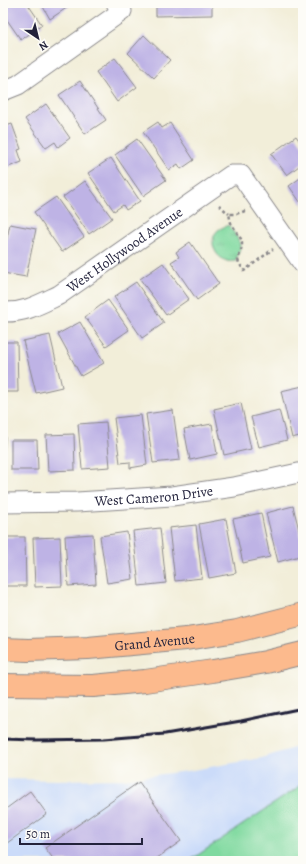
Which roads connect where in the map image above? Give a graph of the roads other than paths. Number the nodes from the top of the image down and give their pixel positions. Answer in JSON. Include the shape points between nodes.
{"nodes":[{"id":1,"x":119,"y":7,"type":"edge"},
{"id":2,"x":3,"y":91,"type":"edge"},
{"id":3,"x":303,"y":264,"type":"edge"},
{"id":4,"x":3,"y":312,"type":"edge"},
{"id":5,"x":303,"y":472,"type":"edge"},
{"id":6,"x":3,"y":503,"type":"edge"},
{"id":7,"x":303,"y":614,"type":"edge"},
{"id":8,"x":3,"y":649,"type":"edge"},
{"id":9,"x":303,"y":653,"type":"edge"},
{"id":10,"x":3,"y":685,"type":"edge"}],
"edges":[{"from":1,"to":2,"type":"street","via":[[18,85]]},
{"from":3,"to":4,"type":"street","name":"West Hollywood Avenue","via":[[276,245],[241,175],[231,175],[59,295],[34,308]]},
{"from":5,"to":6,"type":"street","name":"West Cameron Drive","via":[[234,487],[172,496],[77,502]]},
{"from":7,"to":8,"type":"highway","name":"Grand Avenue","via":[[237,631],[186,639],[88,648]]},
{"from":9,"to":10,"type":"highway","via":[[145,681],[93,686]]}]}
